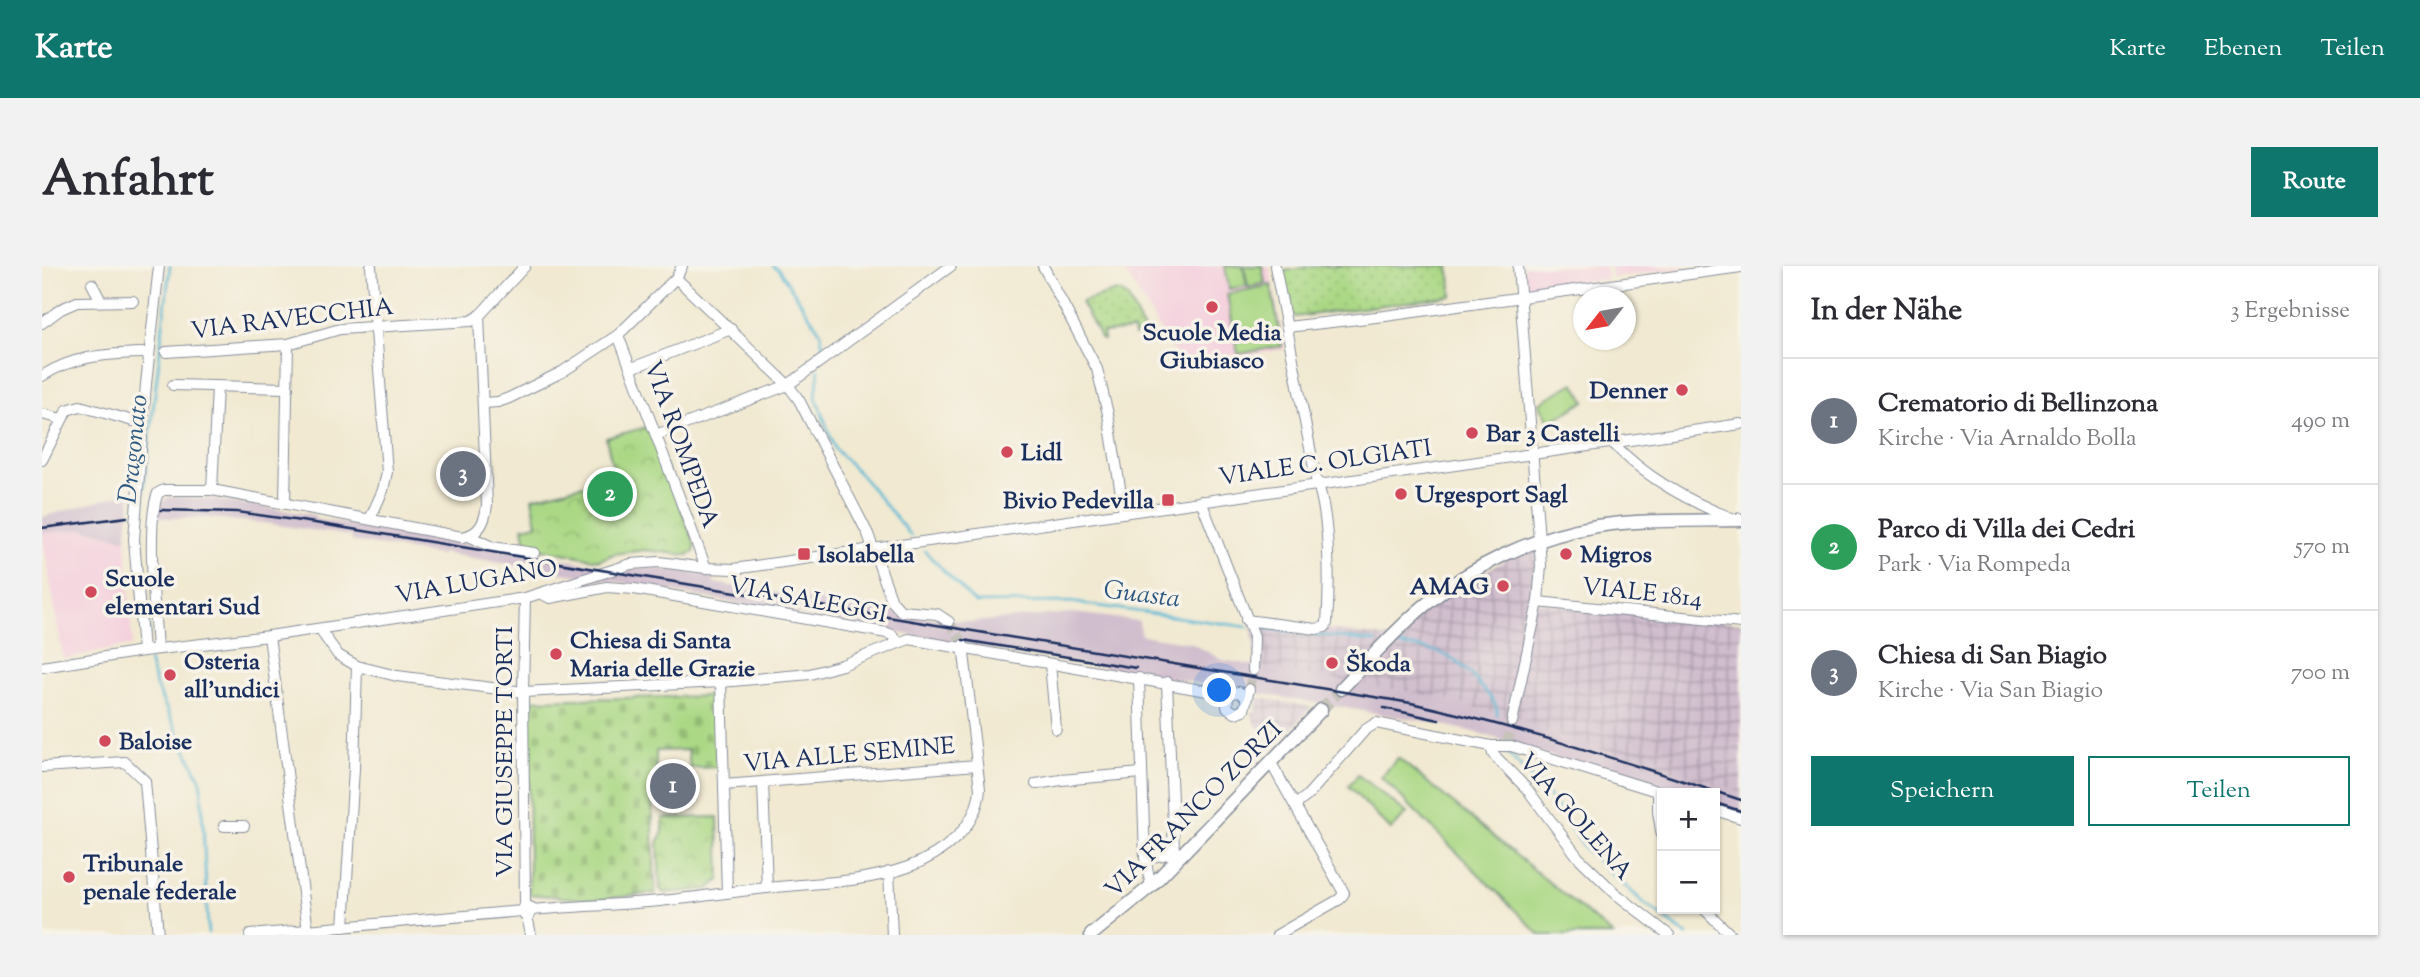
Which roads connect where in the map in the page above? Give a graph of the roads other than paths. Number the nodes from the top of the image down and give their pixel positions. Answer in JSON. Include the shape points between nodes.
{"nodes":[{"id":1,"x":159,"y":266,"type":"edge"},
{"id":2,"x":371,"y":266,"type":"edge"},
{"id":3,"x":525,"y":266,"type":"edge"},
{"id":4,"x":682,"y":266,"type":"edge"},
{"id":5,"x":951,"y":266,"type":"edge"},
{"id":6,"x":1043,"y":266,"type":"edge"},
{"id":7,"x":1275,"y":266,"type":"edge"},
{"id":8,"x":1518,"y":266,"type":"edge"},
{"id":9,"x":1741,"y":267,"type":"edge"},
{"id":10,"x":676,"y":278,"type":"junction"},
{"id":11,"x":92,"y":284,"type":"dead end"},
{"id":12,"x":1520,"y":297,"type":"junction"},
{"id":13,"x":133,"y":300,"type":"dead end"},
{"id":14,"x":101,"y":302,"type":"junction"},
{"id":15,"x":480,"y":316,"type":"junction"},
{"id":16,"x":42,"y":323,"type":"edge"},
{"id":17,"x":376,"y":327,"type":"junction"},
{"id":18,"x":1287,"y":327,"type":"junction"},
{"id":19,"x":731,"y":329,"type":"junction"},
{"id":20,"x":618,"y":335,"type":"junction"},
{"id":21,"x":288,"y":344,"type":"junction"},
{"id":22,"x":166,"y":352,"type":"dead end"},
{"id":23,"x":142,"y":353,"type":"dead end"},
{"id":24,"x":632,"y":368,"type":"junction"},
{"id":25,"x":42,"y":376,"type":"edge"},
{"id":26,"x":173,"y":385,"type":"dead end"},
{"id":27,"x":788,"y":385,"type":"junction"},
{"id":28,"x":217,"y":387,"type":"junction"},
{"id":29,"x":288,"y":388,"type":"junction"},
{"id":30,"x":484,"y":403,"type":"junction"},
{"id":31,"x":42,"y":414,"type":"edge"},
{"id":32,"x":62,"y":419,"type":"junction"},
{"id":33,"x":133,"y":421,"type":"dead end"},
{"id":34,"x":1741,"y":424,"type":"edge"},
{"id":35,"x":656,"y":435,"type":"junction"},
{"id":36,"x":1636,"y":439,"type":"junction"},
{"id":37,"x":1612,"y":442,"type":"junction"},
{"id":38,"x":1532,"y":454,"type":"junction"},
{"id":39,"x":42,"y":460,"type":"edge"},
{"id":40,"x":1637,"y":465,"type":"junction"},
{"id":41,"x":1318,"y":484,"type":"junction"},
{"id":42,"x":212,"y":490,"type":"junction"},
{"id":43,"x":1201,"y":501,"type":"junction"},
{"id":44,"x":285,"y":503,"type":"junction"},
{"id":45,"x":1124,"y":512,"type":"junction"},
{"id":46,"x":370,"y":519,"type":"junction"},
{"id":47,"x":1740,"y":520,"type":"edge"},
{"id":48,"x":469,"y":536,"type":"junction"},
{"id":49,"x":1540,"y":541,"type":"junction"},
{"id":50,"x":914,"y":542,"type":"joint"},
{"id":51,"x":874,"y":549,"type":"junction"},
{"id":52,"x":534,"y":553,"type":"dead end"},
{"id":53,"x":706,"y":568,"type":"junction"},
{"id":54,"x":542,"y":594,"type":"junction"},
{"id":55,"x":525,"y":598,"type":"junction"},
{"id":56,"x":1538,"y":602,"type":"junction"},
{"id":57,"x":1247,"y":621,"type":"junction"},
{"id":58,"x":949,"y":622,"type":"tunnel mouth"},
{"id":59,"x":1741,"y":623,"type":"edge"},
{"id":60,"x":323,"y":634,"type":"dead end"},
{"id":61,"x":269,"y":636,"type":"junction"},
{"id":62,"x":898,"y":642,"type":"junction"},
{"id":63,"x":962,"y":644,"type":"junction"},
{"id":64,"x":157,"y":649,"type":"junction"},
{"id":65,"x":143,"y":651,"type":"junction"},
{"id":66,"x":1050,"y":664,"type":"junction"},
{"id":67,"x":357,"y":666,"type":"junction"},
{"id":68,"x":42,"y":667,"type":"edge"},
{"id":69,"x":1253,"y":670,"type":"tunnel mouth"},
{"id":70,"x":1139,"y":678,"type":"junction"},
{"id":71,"x":721,"y":682,"type":"junction"},
{"id":72,"x":1167,"y":682,"type":"junction"},
{"id":73,"x":1341,"y":689,"type":"tunnel mouth"},
{"id":74,"x":523,"y":692,"type":"junction"},
{"id":75,"x":1230,"y":695,"type":"junction"},
{"id":76,"x":1321,"y":710,"type":"tunnel mouth"},
{"id":77,"x":1511,"y":722,"type":"tunnel mouth"},
{"id":78,"x":1056,"y":729,"type":"dead end"},
{"id":79,"x":1491,"y":746,"type":"junction"},
{"id":80,"x":1271,"y":763,"type":"junction"},
{"id":81,"x":977,"y":765,"type":"junction"},
{"id":82,"x":42,"y":767,"type":"edge"},
{"id":83,"x":1142,"y":774,"type":"junction"},
{"id":84,"x":763,"y":783,"type":"junction"},
{"id":85,"x":1036,"y":784,"type":"dead end"},
{"id":86,"x":724,"y":785,"type":"junction"},
{"id":87,"x":1657,"y":791,"type":"edge"},
{"id":88,"x":1295,"y":805,"type":"junction"},
{"id":89,"x":1720,"y":812,"type":"edge"},
{"id":90,"x":1741,"y":818,"type":"edge"},
{"id":91,"x":224,"y":826,"type":"dead end"},
{"id":92,"x":244,"y":826,"type":"dead end"},
{"id":93,"x":1145,"y":858,"type":"junction"},
{"id":94,"x":889,"y":872,"type":"junction"},
{"id":95,"x":1151,"y":886,"type":"junction"},
{"id":96,"x":767,"y":888,"type":"junction"},
{"id":97,"x":727,"y":892,"type":"junction"},
{"id":98,"x":527,"y":910,"type":"junction"},
{"id":99,"x":1709,"y":914,"type":"edge"},
{"id":100,"x":344,"y":927,"type":"junction"},
{"id":101,"x":308,"y":931,"type":"junction"},
{"id":102,"x":158,"y":935,"type":"edge"},
{"id":103,"x":250,"y":935,"type":"edge"},
{"id":104,"x":531,"y":935,"type":"edge"},
{"id":105,"x":892,"y":935,"type":"edge"},
{"id":106,"x":1091,"y":935,"type":"edge"},
{"id":107,"x":1278,"y":935,"type":"edge"},
{"id":108,"x":1669,"y":935,"type":"edge"},
{"id":109,"x":1731,"y":935,"type":"edge"}],
"edges":[{"from":1,"to":65,"type":"street","via":[[134,548]]},
{"from":2,"to":17,"type":"street"},
{"from":3,"to":15,"type":"street"},
{"from":4,"to":10,"type":"street"},
{"from":5,"to":27,"type":"street"},
{"from":6,"to":45,"type":"street","via":[[1101,380]]},
{"from":7,"to":18,"type":"street"},
{"from":8,"to":12,"type":"street"},
{"from":9,"to":12,"type":"street"},
{"from":10,"to":19,"type":"street"},
{"from":10,"to":20,"type":"street"},
{"from":11,"to":14,"type":"street"},
{"from":12,"to":18,"type":"street"},
{"from":12,"to":38,"type":"street"},
{"from":13,"to":14,"type":"street"},
{"from":14,"to":16,"type":"street","via":[[77,302]]},
{"from":15,"to":17,"type":"street","name":"VIA RAVECCHIA","via":[[457,323]]},
{"from":15,"to":30,"type":"street"},
{"from":17,"to":21,"type":"street","name":"VIA RAVECCHIA","via":[[340,329]]},
{"from":17,"to":46,"type":"street","via":[[387,472]]},
{"from":18,"to":41,"type":"street"},
{"from":19,"to":24,"type":"street"},
{"from":19,"to":27,"type":"street"},
{"from":20,"to":24,"type":"street","name":"VIA ROMPEDA"},
{"from":20,"to":30,"type":"street","via":[[527,390]]},
{"from":21,"to":22,"type":"street","name":"VIA RAVECCHIA"},
{"from":21,"to":29,"type":"street"},
{"from":23,"to":25,"type":"street","via":[[73,360]]},
{"from":24,"to":35,"type":"street","name":"VIA ROMPEDA"},
{"from":26,"to":28,"type":"street"},
{"from":27,"to":35,"type":"street"},
{"from":27,"to":51,"type":"street","via":[[814,427]]},
{"from":28,"to":29,"type":"street"},
{"from":28,"to":42,"type":"street"},
{"from":29,"to":44,"type":"street"},
{"from":30,"to":48,"type":"street","via":[[487,505],[481,527]]},
{"from":31,"to":32,"type":"street"},
{"from":32,"to":33,"type":"street","via":[[67,410],[80,406]]},
{"from":32,"to":39,"type":"street"},
{"from":34,"to":36,"type":"street","name":"VIALE C. OLGIATI"},
{"from":35,"to":53,"type":"street","name":"VIA ROMPEDA"},
{"from":36,"to":37,"type":"street","name":"VIALE C. OLGIATI"},
{"from":36,"to":40,"type":"street","via":[[1628,449]]},
{"from":37,"to":38,"type":"street","name":"VIALE C. OLGIATI"},
{"from":37,"to":40,"type":"street"},
{"from":38,"to":41,"type":"street","name":"VIALE C. OLGIATI"},
{"from":38,"to":49,"type":"street"},
{"from":40,"to":47,"type":"street","via":[[1695,501]]},
{"from":41,"to":43,"type":"street","name":"VIALE C. OLGIATI"},
{"from":41,"to":57,"type":"street","via":[[1328,556],[1325,627]]},
{"from":42,"to":44,"type":"street"},
{"from":42,"to":64,"type":"street","via":[[158,492],[152,529]]},
{"from":43,"to":45,"type":"street","name":"VIALE C. OLGIATI"},
{"from":43,"to":57,"type":"street"},
{"from":44,"to":46,"type":"street"},
{"from":45,"to":50,"type":"street","name":"VIALE C. OLGIATI"},
{"from":46,"to":48,"type":"street"},
{"from":47,"to":49,"type":"main road","via":[[1625,523],[1584,528]]},
{"from":48,"to":52,"type":"street","via":[[492,547]]},
{"from":49,"to":56,"type":"street"},
{"from":49,"to":73,"type":"main road","via":[[1482,566],[1436,596]]},
{"from":50,"to":51,"type":"street","name":"VIA LUGANO"},
{"from":51,"to":53,"type":"street","name":"VIA LUGANO","via":[[734,569]]},
{"from":51,"to":58,"type":"street","via":[[888,594],[898,609],[937,614]]},
{"from":53,"to":54,"type":"street","name":"VIA LUGANO","via":[[631,564]]},
{"from":54,"to":55,"type":"street","name":"VIA LUGANO"},
{"from":54,"to":62,"type":"street","name":"VIA SALEGGI","via":[[550,598],[607,587],[634,589],[887,633]]},
{"from":55,"to":61,"type":"street","name":"VIA LUGANO"},
{"from":55,"to":74,"type":"street","name":"VIA GIUSEPPE TORTI"},
{"from":56,"to":59,"type":"street","name":"VIALE 1814"},
{"from":56,"to":77,"type":"street"},
{"from":57,"to":69,"type":"street","via":[[1254,636]]},
{"from":60,"to":67,"type":"street","via":[[338,654]]},
{"from":61,"to":64,"type":"street","name":"VIA LUGANO"},
{"from":61,"to":101,"type":"street"},
{"from":62,"to":63,"type":"street","name":"VIA SALEGGI","via":[[918,639]]},
{"from":62,"to":71,"type":"street","via":[[810,674]]},
{"from":63,"to":66,"type":"street","name":"VIA SALEGGI"},
{"from":63,"to":81,"type":"street"},
{"from":64,"to":65,"type":"street","name":"VIA LUGANO"},
{"from":65,"to":68,"type":"street","name":"VIA LUGANO"},
{"from":66,"to":70,"type":"street","name":"VIA SALEGGI"},
{"from":66,"to":78,"type":"street"},
{"from":67,"to":74,"type":"street","via":[[397,676]]},
{"from":67,"to":100,"type":"street"},
{"from":70,"to":72,"type":"street","name":"VIA SALEGGI"},
{"from":70,"to":83,"type":"street"},
{"from":71,"to":74,"type":"street"},
{"from":71,"to":86,"type":"street"},
{"from":72,"to":75,"type":"street","name":"VIA SALEGGI"},
{"from":72,"to":93,"type":"street","via":[[1174,849]]},
{"from":74,"to":98,"type":"street","name":"VIA GIUSEPPE TORTI"},
{"from":75,"to":75,"type":"street","name":"VIA SALEGGI","via":[[1247,693],[1242,712],[1227,707]]},
{"from":76,"to":80,"type":"main road","name":"VIA FRANCO ZORZI"},
{"from":79,"to":87,"type":"street","via":[[1507,744]]},
{"from":79,"to":88,"type":"street","via":[[1376,723]]},
{"from":79,"to":108,"type":"street","name":"VIA GOLENA","via":[[1578,857]]},
{"from":80,"to":88,"type":"street"},
{"from":80,"to":95,"type":"main road","name":"VIA FRANCO ZORZI"},
{"from":81,"to":84,"type":"street","name":"VIA ALLE SEMINE"},
{"from":81,"to":94,"type":"street","via":[[979,799],[971,821],[929,857]]},
{"from":82,"to":102,"type":"street","via":[[125,762],[145,781]]},
{"from":83,"to":85,"type":"street"},
{"from":83,"to":93,"type":"street"},
{"from":84,"to":86,"type":"street","name":"VIA ALLE SEMINE"},
{"from":84,"to":96,"type":"street"},
{"from":86,"to":97,"type":"street"},
{"from":88,"to":107,"type":"street","via":[[1344,893],[1340,900]]},
{"from":89,"to":90,"type":"street"},
{"from":91,"to":92,"type":"street"},
{"from":93,"to":95,"type":"street"},
{"from":94,"to":96,"type":"street"},
{"from":94,"to":105,"type":"street"},
{"from":95,"to":106,"type":"main road","name":"VIA FRANCO ZORZI"},
{"from":96,"to":97,"type":"street"},
{"from":97,"to":98,"type":"street"},
{"from":98,"to":100,"type":"street"},
{"from":98,"to":104,"type":"street","name":"VIA GIUSEPPE TORTI"},
{"from":99,"to":109,"type":"street"},
{"from":100,"to":101,"type":"street"},
{"from":101,"to":103,"type":"street"}]}
